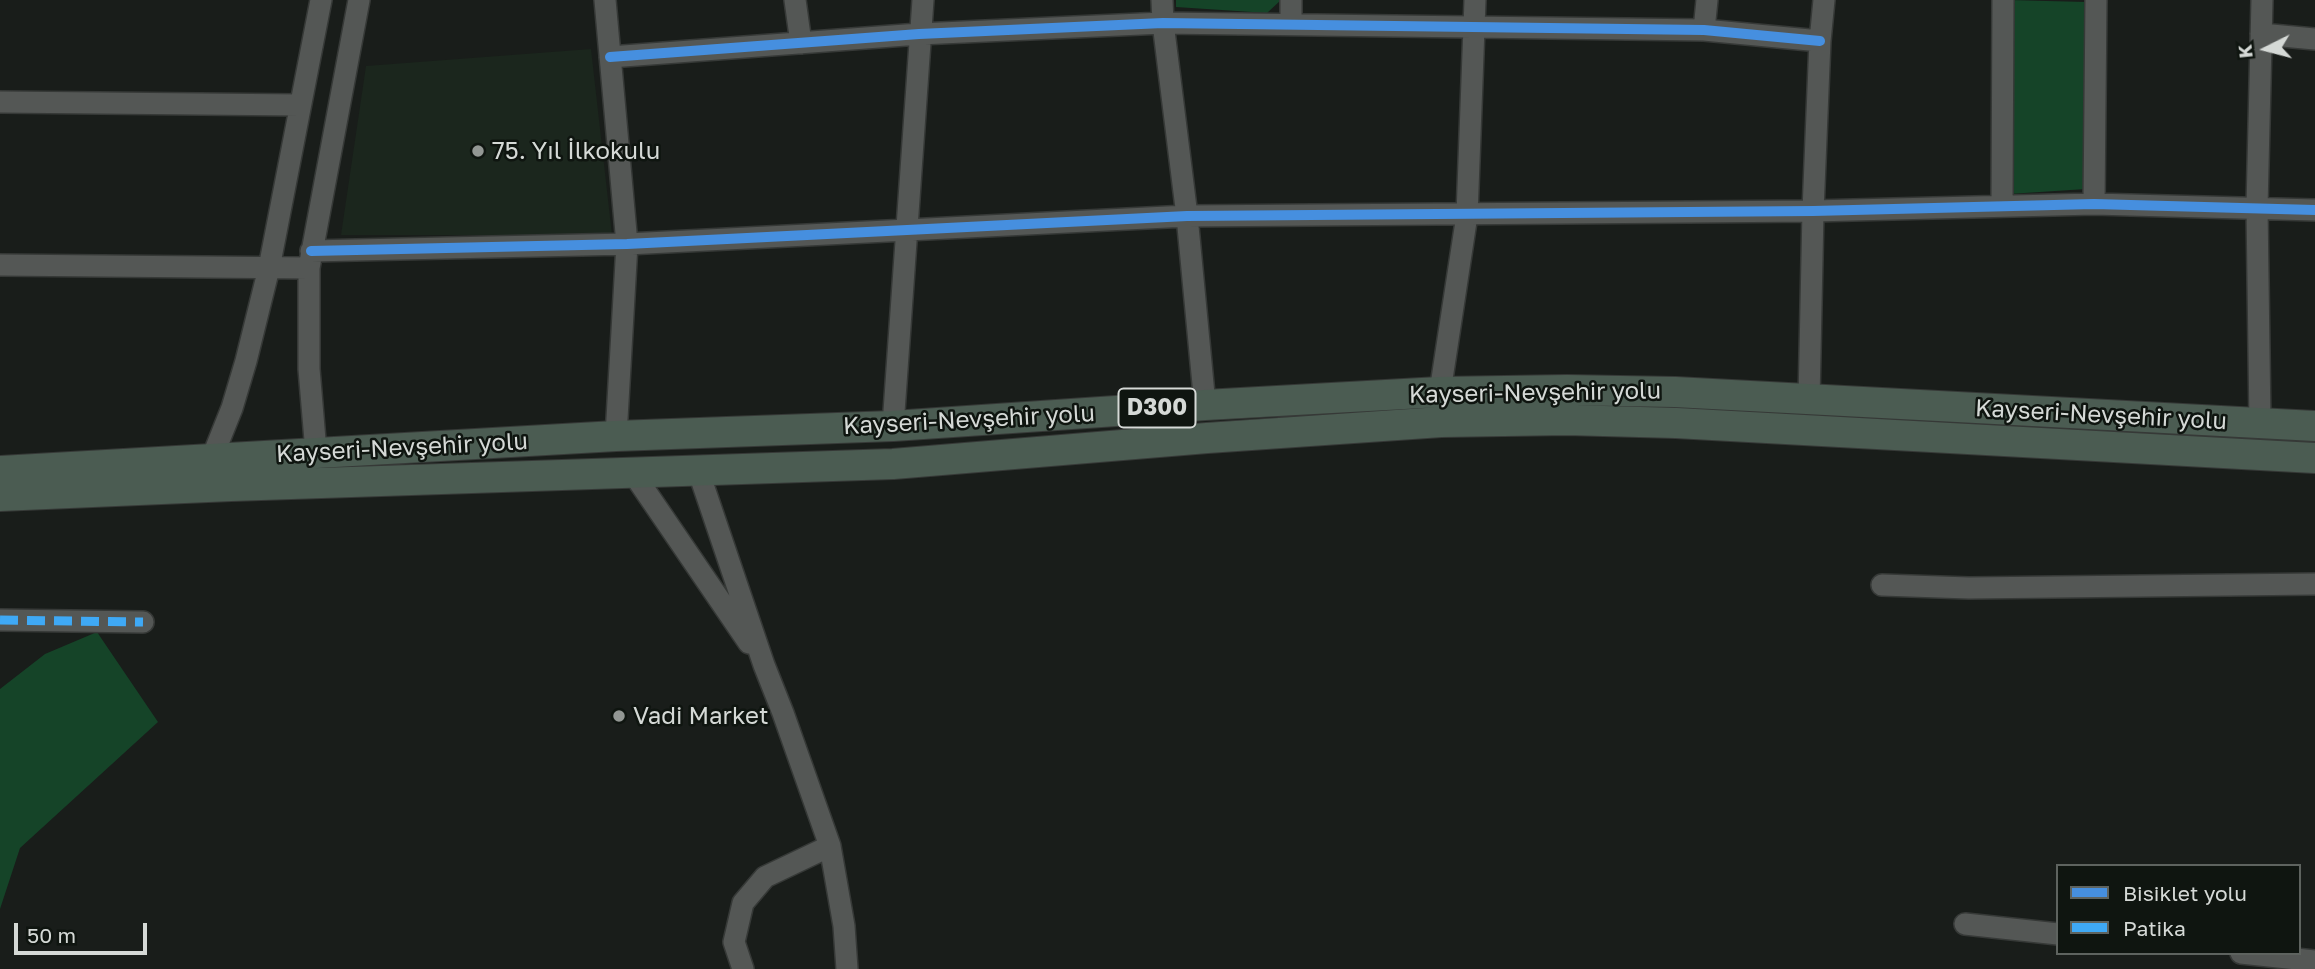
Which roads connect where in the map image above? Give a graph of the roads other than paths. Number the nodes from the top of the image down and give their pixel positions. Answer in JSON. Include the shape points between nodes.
{"nodes":[{"id":1,"x":321,"y":0,"type":"edge"},
{"id":2,"x":359,"y":0,"type":"edge"},
{"id":3,"x":605,"y":0,"type":"edge"},
{"id":4,"x":795,"y":0,"type":"edge"},
{"id":5,"x":923,"y":0,"type":"edge"},
{"id":6,"x":1162,"y":0,"type":"edge"},
{"id":7,"x":1291,"y":0,"type":"edge"},
{"id":8,"x":1475,"y":0,"type":"edge"},
{"id":9,"x":1707,"y":0,"type":"edge"},
{"id":10,"x":1825,"y":0,"type":"edge"},
{"id":11,"x":2003,"y":0,"type":"edge"},
{"id":12,"x":2096,"y":0,"type":"edge"},
{"id":13,"x":2262,"y":0,"type":"edge"},
{"id":14,"x":1163,"y":23,"type":"junction"},
{"id":15,"x":1291,"y":24,"type":"junction"},
{"id":16,"x":1474,"y":27,"type":"junction"},
{"id":17,"x":1704,"y":30,"type":"junction"},
{"id":18,"x":919,"y":34,"type":"junction"},
{"id":19,"x":2261,"y":34,"type":"junction"},
{"id":20,"x":2315,"y":39,"type":"edge"},
{"id":21,"x":1820,"y":41,"type":"junction"},
{"id":22,"x":801,"y":43,"type":"junction"},
{"id":23,"x":610,"y":57,"type":"junction"},
{"id":24,"x":0,"y":102,"type":"edge"},
{"id":25,"x":300,"y":106,"type":"junction"},
{"id":26,"x":2094,"y":204,"type":"junction"},
{"id":27,"x":2002,"y":205,"type":"junction"},
{"id":28,"x":2257,"y":208,"type":"junction"},
{"id":29,"x":2315,"y":210,"type":"edge"},
{"id":30,"x":1813,"y":211,"type":"junction"},
{"id":31,"x":1467,"y":215,"type":"junction"},
{"id":32,"x":1187,"y":216,"type":"junction"},
{"id":33,"x":906,"y":232,"type":"junction"},
{"id":34,"x":626,"y":244,"type":"junction"},
{"id":35,"x":310,"y":260,"type":"junction"},
{"id":36,"x":0,"y":265,"type":"edge"},
{"id":37,"x":269,"y":268,"type":"junction"},
{"id":38,"x":1440,"y":392,"type":"junction"},
{"id":39,"x":1810,"y":400,"type":"junction"},
{"id":40,"x":1205,"y":405,"type":"junction"},
{"id":41,"x":2260,"y":424,"type":"junction"},
{"id":42,"x":893,"y":426,"type":"junction"},
{"id":43,"x":2315,"y":426,"type":"edge"},
{"id":44,"x":616,"y":436,"type":"junction"},
{"id":45,"x":316,"y":452,"type":"junction"},
{"id":46,"x":212,"y":458,"type":"junction"},
{"id":47,"x":2315,"y":458,"type":"edge"},
{"id":48,"x":698,"y":470,"type":"junction"},
{"id":49,"x":0,"y":471,"type":"edge"},
{"id":50,"x":633,"y":472,"type":"junction"},
{"id":51,"x":0,"y":496,"type":"edge"},
{"id":52,"x":2315,"y":584,"type":"edge"},
{"id":53,"x":1882,"y":585,"type":"dead end"},
{"id":54,"x":0,"y":620,"type":"edge"},
{"id":55,"x":143,"y":622,"type":"dead end"},
{"id":56,"x":764,"y":665,"type":"junction"},
{"id":57,"x":830,"y":846,"type":"junction"},
{"id":58,"x":1965,"y":924,"type":"dead end"},
{"id":59,"x":2056,"y":934,"type":"edge"},
{"id":60,"x":2260,"y":955,"type":"edge"},
{"id":61,"x":2315,"y":961,"type":"edge"},
{"id":62,"x":743,"y":969,"type":"edge"},
{"id":63,"x":847,"y":969,"type":"edge"}],
"edges":[{"from":1,"to":25,"type":"street"},
{"from":2,"to":35,"type":"street"},
{"from":3,"to":23,"type":"street"},
{"from":4,"to":22,"type":"street"},
{"from":5,"to":18,"type":"street"},
{"from":6,"to":14,"type":"street"},
{"from":7,"to":15,"type":"street"},
{"from":8,"to":16,"type":"street"},
{"from":9,"to":17,"type":"street"},
{"from":10,"to":21,"type":"street"},
{"from":11,"to":27,"type":"street"},
{"from":12,"to":26,"type":"street"},
{"from":13,"to":19,"type":"street"},
{"from":14,"to":15,"type":"street"},
{"from":14,"to":18,"type":"street"},
{"from":14,"to":32,"type":"street"},
{"from":15,"to":16,"type":"street"},
{"from":16,"to":17,"type":"street"},
{"from":16,"to":31,"type":"street"},
{"from":17,"to":21,"type":"street"},
{"from":18,"to":22,"type":"street"},
{"from":18,"to":33,"type":"street"},
{"from":19,"to":20,"type":"street"},
{"from":19,"to":28,"type":"street"},
{"from":21,"to":30,"type":"street"},
{"from":22,"to":23,"type":"street"},
{"from":23,"to":34,"type":"street"},
{"from":24,"to":25,"type":"street"},
{"from":25,"to":37,"type":"street"},
{"from":26,"to":27,"type":"street"},
{"from":26,"to":28,"type":"street"},
{"from":27,"to":30,"type":"street"},
{"from":28,"to":29,"type":"street"},
{"from":28,"to":41,"type":"street"},
{"from":30,"to":31,"type":"street"},
{"from":30,"to":39,"type":"street"},
{"from":31,"to":32,"type":"street"},
{"from":31,"to":38,"type":"street"},
{"from":32,"to":33,"type":"street"},
{"from":32,"to":40,"type":"street"},
{"from":33,"to":34,"type":"street"},
{"from":33,"to":42,"type":"street"},
{"from":34,"to":35,"type":"street"},
{"from":34,"to":44,"type":"street"},
{"from":35,"to":37,"type":"street"},
{"from":35,"to":45,"type":"street","via":[[309,369]]},
{"from":36,"to":37,"type":"street"},
{"from":37,"to":46,"type":"street","via":[[232,408]]},
{"from":38,"to":39,"type":"highway","name":"Kayseri-Nevşehir yolu","number":"D300","via":[[1675,391]]},
{"from":38,"to":40,"type":"highway","name":"Kayseri-Nevşehir yolu","number":"D300"},
{"from":39,"to":41,"type":"highway","name":"Kayseri-Nevşehir yolu","number":"D300"},
{"from":40,"to":42,"type":"highway","name":"Kayseri-Nevşehir yolu","number":"D300"},
{"from":41,"to":43,"type":"highway","name":"Kayseri-Nevşehir yolu","number":"D300"},
{"from":42,"to":44,"type":"highway","name":"Kayseri-Nevşehir yolu","number":"D300"},
{"from":44,"to":45,"type":"highway","name":"Kayseri-Nevşehir yolu","number":"D300"},
{"from":45,"to":46,"type":"highway","name":"Kayseri-Nevşehir yolu","number":"D300"},
{"from":46,"to":49,"type":"highway","name":"Kayseri-Nevşehir yolu","number":"D300"},
{"from":47,"to":48,"type":"highway","name":"Kayseri-Nevşehir yolu","number":"D300","via":[[1567,420],[1441,422],[893,464]]},
{"from":48,"to":50,"type":"highway","name":"Kayseri-Nevşehir yolu","number":"D300"},
{"from":48,"to":56,"type":"street"},
{"from":50,"to":51,"type":"highway","name":"Kayseri-Nevşehir yolu","number":"D300"},
{"from":50,"to":56,"type":"street"},
{"from":52,"to":53,"type":"street"},
{"from":54,"to":55,"type":"street"},
{"from":56,"to":57,"type":"street"},
{"from":57,"to":62,"type":"street","via":[[765,877],[743,903],[734,942]]},
{"from":57,"to":63,"type":"street"},
{"from":58,"to":59,"type":"street"},
{"from":60,"to":61,"type":"street"}]}
